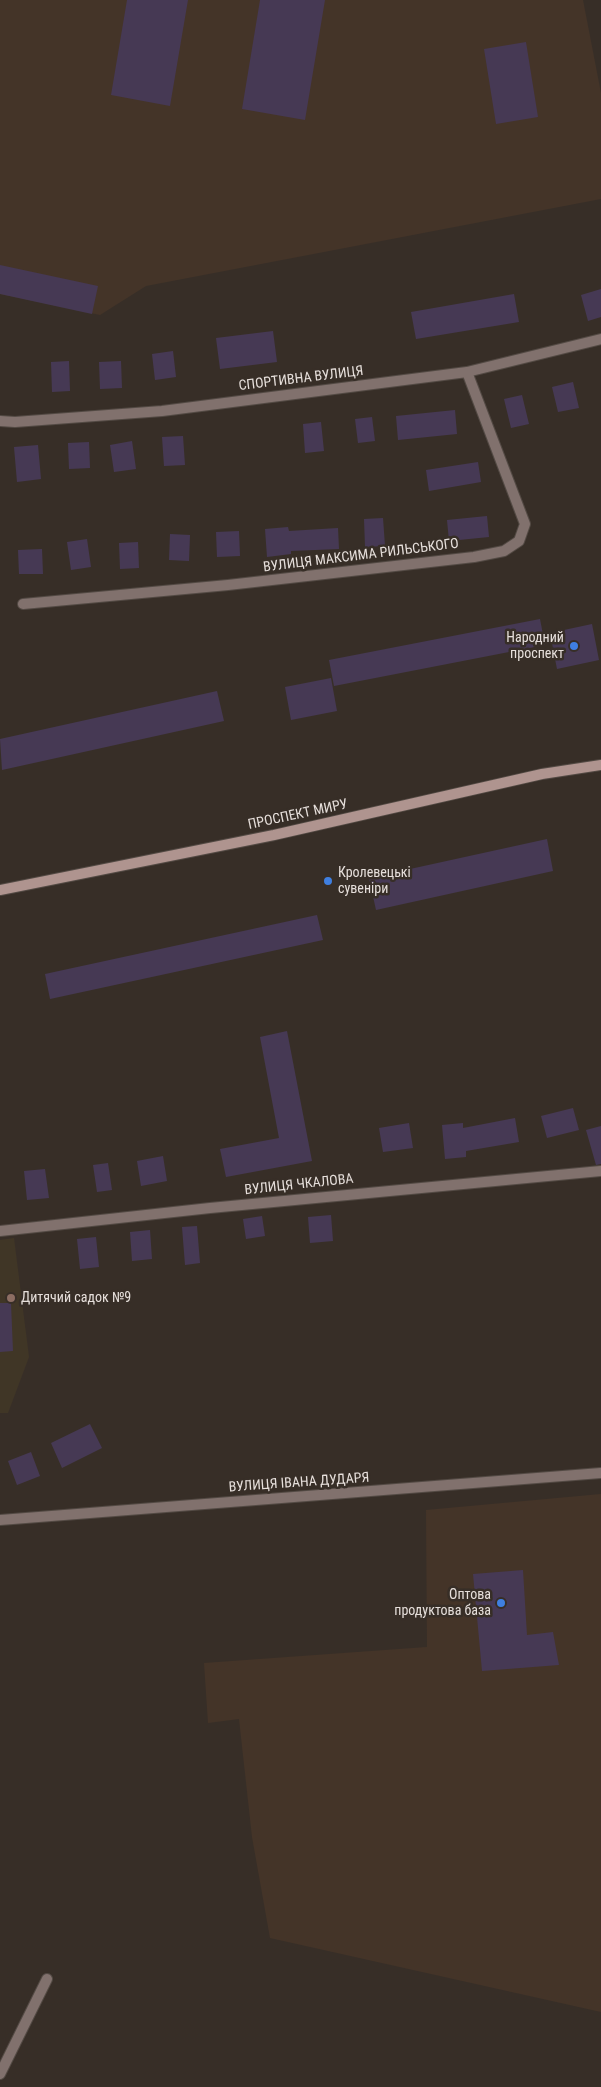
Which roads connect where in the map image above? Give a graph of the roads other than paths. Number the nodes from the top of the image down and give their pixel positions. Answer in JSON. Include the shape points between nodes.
{"nodes":[{"id":1,"x":601,"y":339,"type":"edge"},
{"id":2,"x":467,"y":372,"type":"junction"},
{"id":3,"x":0,"y":421,"type":"edge"},
{"id":4,"x":23,"y":604,"type":"dead end"},
{"id":5,"x":601,"y":765,"type":"edge"},
{"id":6,"x":0,"y":890,"type":"edge"},
{"id":7,"x":601,"y":1171,"type":"edge"},
{"id":8,"x":0,"y":1231,"type":"edge"},
{"id":9,"x":601,"y":1473,"type":"edge"},
{"id":10,"x":0,"y":1520,"type":"edge"},
{"id":11,"x":47,"y":1979,"type":"dead end"},
{"id":12,"x":0,"y":2074,"type":"edge"}],
"edges":[{"from":1,"to":2,"type":"street","name":"СПОРТИВНА ВУЛИЦЯ"},
{"from":2,"to":3,"type":"street","name":"СПОРТИВНА ВУЛИЦЯ","via":[[162,411]]},
{"from":2,"to":4,"type":"street","name":"ВУЛИЦЯ МАКСИМА РИЛЬСЬКОГО","via":[[525,524],[519,541],[504,551],[228,585]]},
{"from":5,"to":6,"type":"street","name":"ПРОСПЕКТ МИРУ","via":[[542,774],[274,835]]},
{"from":7,"to":8,"type":"street","name":"ВУЛИЦЯ ЧКАЛОВА"},
{"from":9,"to":10,"type":"street","name":"ВУЛИЦЯ ІВАНА ДУДАРЯ"},
{"from":11,"to":12,"type":"street"}]}
